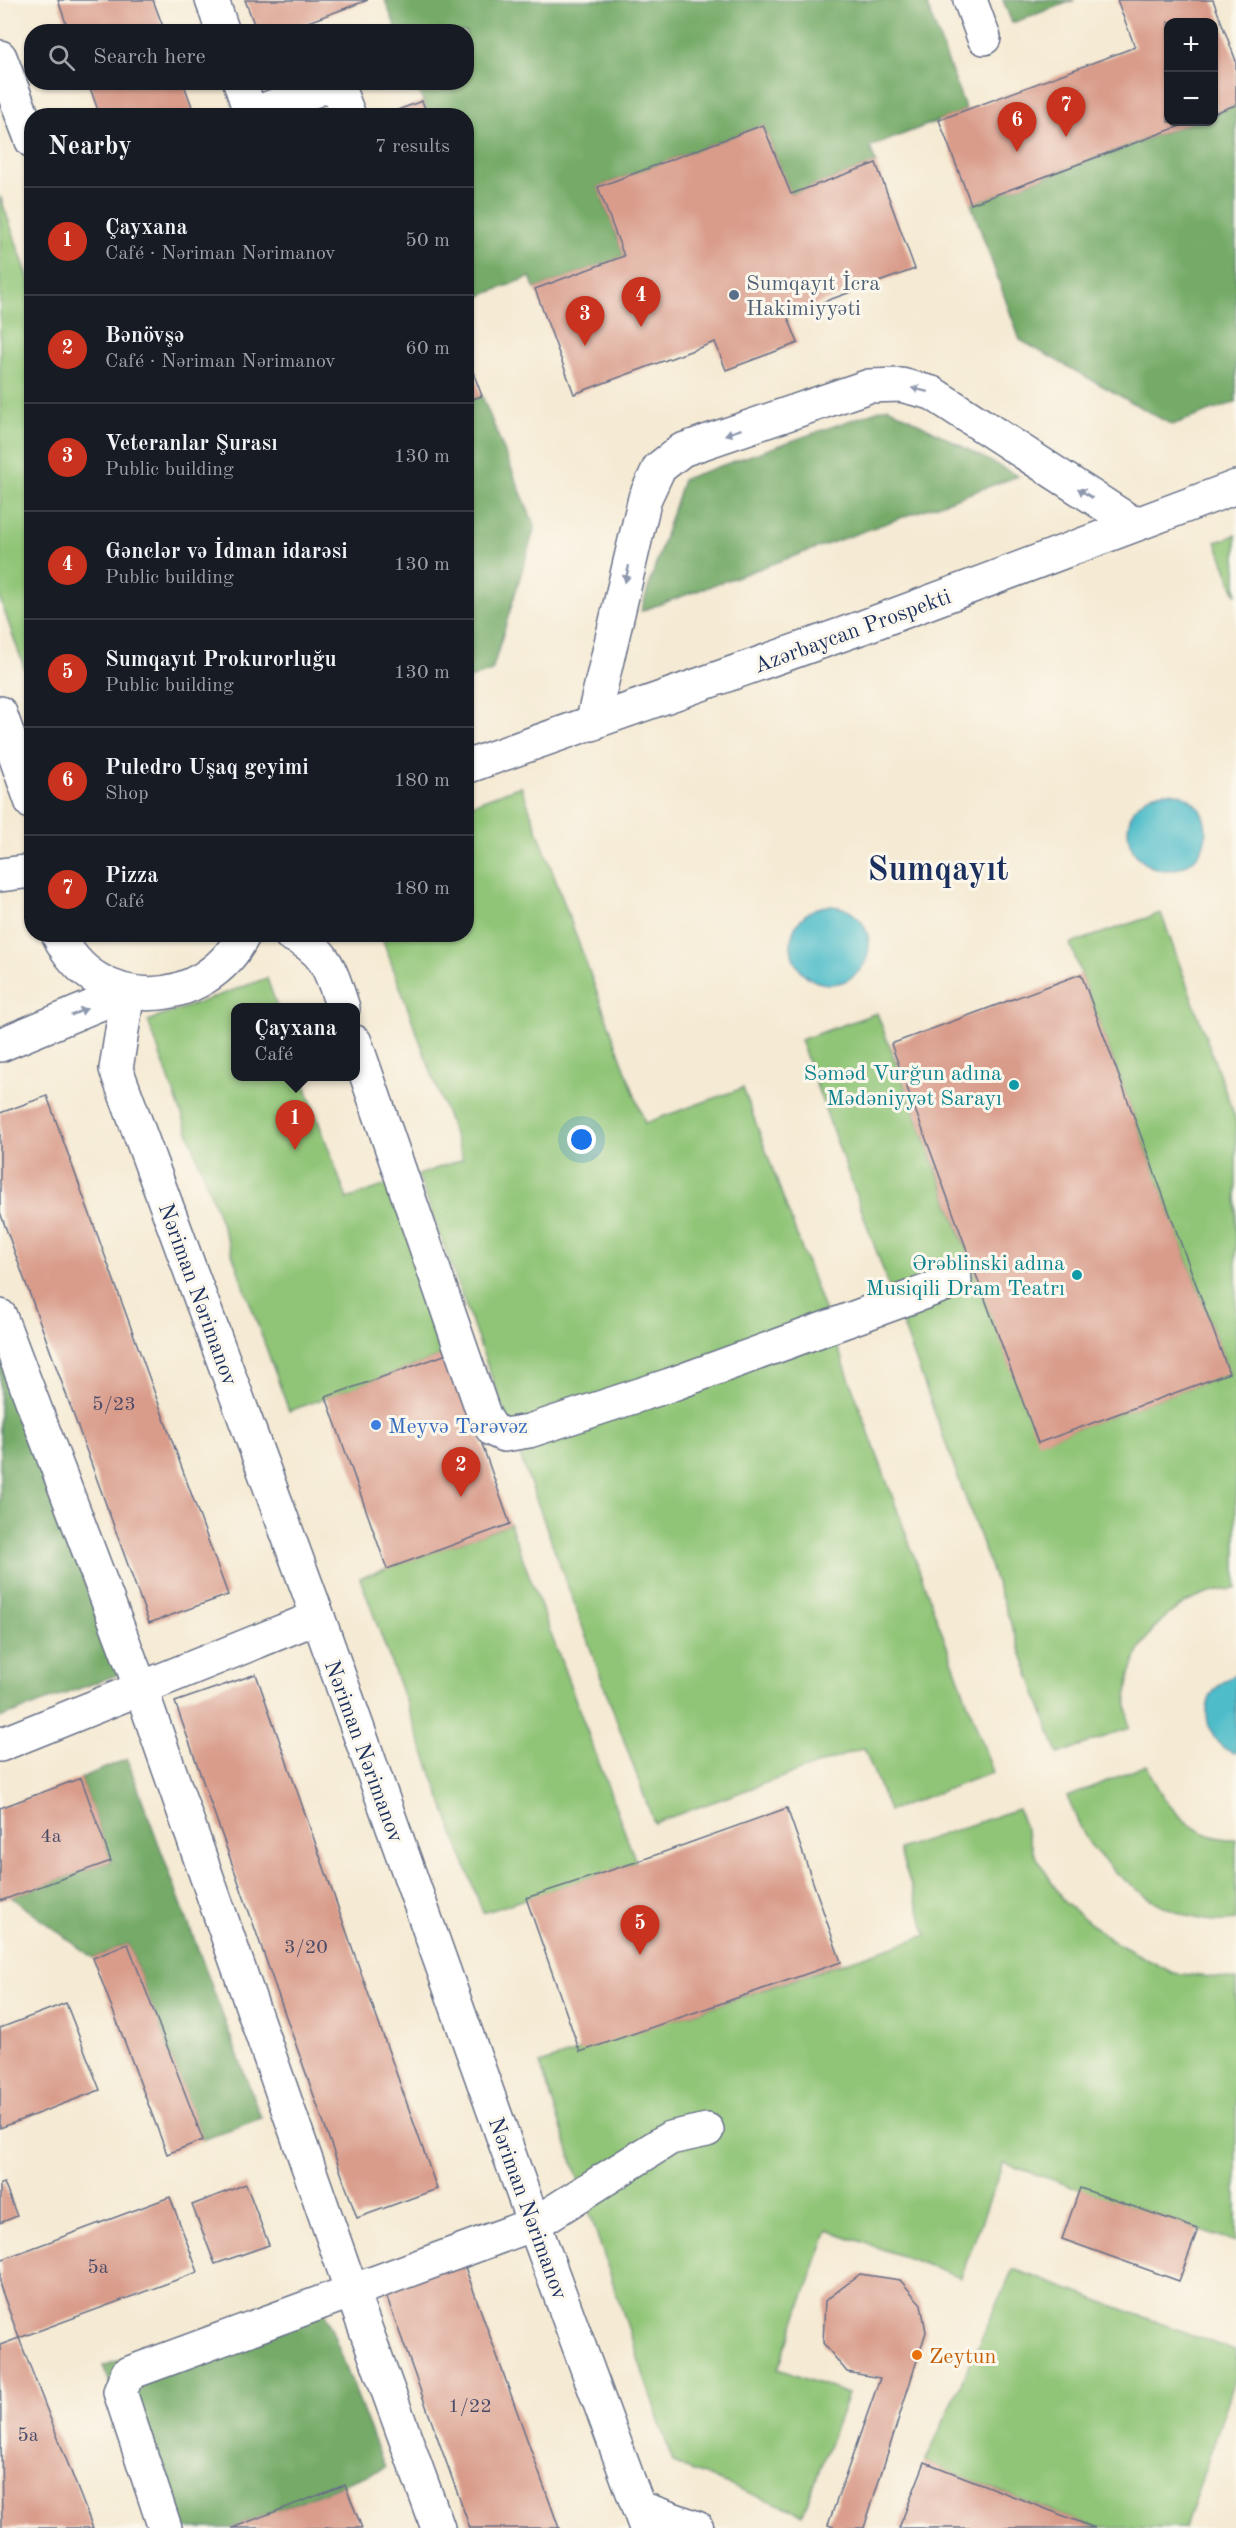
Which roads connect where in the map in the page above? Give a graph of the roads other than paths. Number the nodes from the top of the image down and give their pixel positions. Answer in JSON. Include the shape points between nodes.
{"nodes":[{"id":1,"x":212,"y":0,"type":"edge"},
{"id":2,"x":970,"y":0,"type":"edge"},
{"id":3,"x":220,"y":24,"type":"edge"},
{"id":4,"x":984,"y":38,"type":"dead end"},
{"id":5,"x":0,"y":57,"type":"edge"},
{"id":6,"x":242,"y":90,"type":"edge"},
{"id":7,"x":315,"y":90,"type":"edge"},
{"id":8,"x":339,"y":90,"type":"edge"},
{"id":9,"x":248,"y":108,"type":"edge"},
{"id":10,"x":268,"y":108,"type":"edge"},
{"id":11,"x":346,"y":108,"type":"edge"},
{"id":12,"x":24,"y":120,"type":"edge"},
{"id":13,"x":1236,"y":487,"type":"edge"},
{"id":14,"x":1134,"y":524,"type":"junction"},
{"id":15,"x":0,"y":713,"type":"edge"},
{"id":16,"x":592,"y":724,"type":"junction"},
{"id":17,"x":474,"y":764,"type":"edge"},
{"id":18,"x":24,"y":780,"type":"edge"},
{"id":19,"x":24,"y":872,"type":"edge"},
{"id":20,"x":0,"y":875,"type":"edge"},
{"id":21,"x":63,"y":942,"type":"edge"},
{"id":22,"x":240,"y":942,"type":"edge"},
{"id":23,"x":307,"y":942,"type":"edge"},
{"id":24,"x":128,"y":992,"type":"junction"},
{"id":25,"x":341,"y":1003,"type":"edge"},
{"id":26,"x":0,"y":1045,"type":"edge"},
{"id":27,"x":360,"y":1056,"type":"edge"},
{"id":28,"x":955,"y":1281,"type":"dead end"},
{"id":29,"x":0,"y":1316,"type":"edge"},
{"id":30,"x":318,"y":1617,"type":"junction"},
{"id":31,"x":140,"y":1686,"type":"junction"},
{"id":32,"x":0,"y":1744,"type":"edge"},
{"id":33,"x":707,"y":2130,"type":"dead end"},
{"id":34,"x":534,"y":2224,"type":"junction"},
{"id":35,"x":351,"y":2289,"type":"junction"},
{"id":36,"x":642,"y":2517,"type":"edge"},
{"id":37,"x":165,"y":2528,"type":"edge"},
{"id":38,"x":438,"y":2528,"type":"edge"},
{"id":39,"x":697,"y":2528,"type":"edge"}],
"edges":[{"from":1,"to":3,"type":"street"},
{"from":2,"to":4,"type":"street"},
{"from":5,"to":12,"type":"street"},
{"from":6,"to":9,"type":"street"},
{"from":7,"to":10,"type":"street"},
{"from":8,"to":11,"type":"street"},
{"from":13,"to":14,"type":"street","name":"Azərbaycan Prospekti"},
{"from":14,"to":16,"type":"street","name":"Azərbaycan Prospekti"},
{"from":14,"to":16,"type":"street","one_way":true,"via":[[932,393],[901,385],[869,386],[682,450],[658,468],[645,498]]},
{"from":15,"to":18,"type":"street"},
{"from":16,"to":17,"type":"street","name":"Azərbaycan Prospekti"},
{"from":19,"to":20,"type":"street"},
{"from":21,"to":24,"type":"street","via":[[80,967],[102,982]]},
{"from":22,"to":24,"type":"street","via":[[215,973],[188,988],[158,994]]},
{"from":23,"to":25,"type":"street","via":[[330,969]]},
{"from":26,"to":24,"type":"street","one_way":true},
{"from":24,"to":30,"type":"street","name":"Nəriman Nərimanov","via":[[116,1070]]},
{"from":27,"to":28,"type":"street","via":[[485,1418],[493,1430],[504,1435],[529,1431],[670,1385]]},
{"from":29,"to":31,"type":"street"},
{"from":30,"to":31,"type":"street"},
{"from":30,"to":34,"type":"street","name":"Nəriman Nərimanov"},
{"from":31,"to":32,"type":"street"},
{"from":31,"to":35,"type":"street"},
{"from":33,"to":34,"type":"street","via":[[670,2138]]},
{"from":34,"to":35,"type":"street"},
{"from":34,"to":36,"type":"street","name":"Nəriman Nərimanov"},
{"from":35,"to":37,"type":"street","via":[[127,2374],[120,2392]]},
{"from":35,"to":38,"type":"street"},
{"from":36,"to":39,"type":"street"}]}
